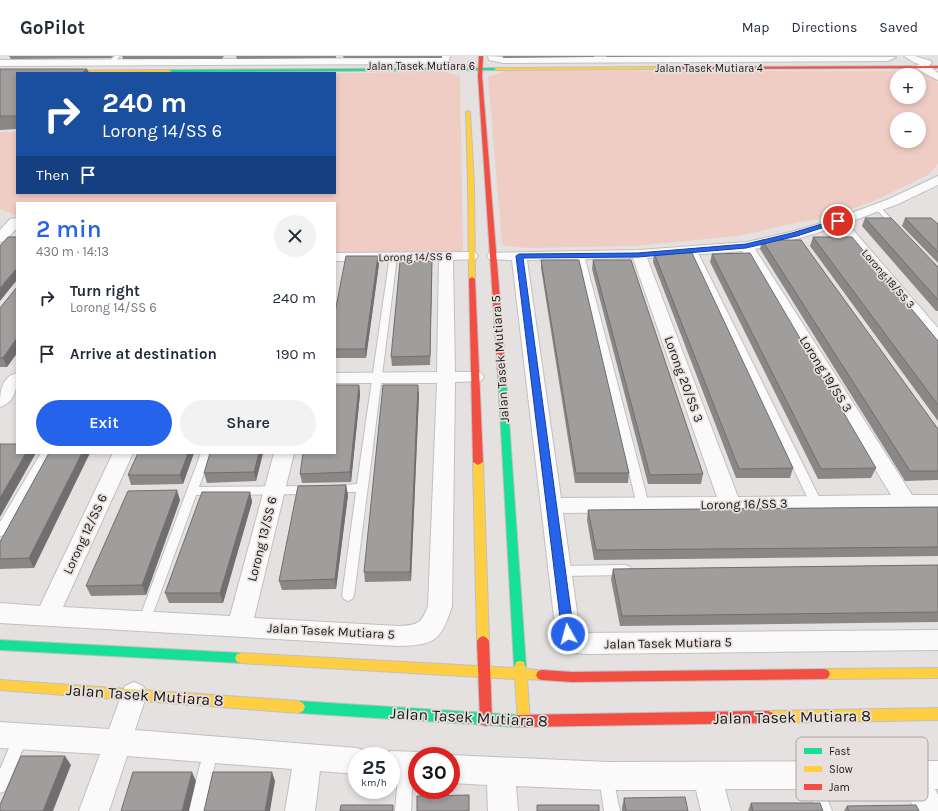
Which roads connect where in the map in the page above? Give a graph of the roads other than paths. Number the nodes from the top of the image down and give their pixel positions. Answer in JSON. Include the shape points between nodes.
{"nodes":[{"id":1,"x":118,"y":56,"type":"edge"},
{"id":2,"x":492,"y":57,"type":"edge"},
{"id":3,"x":889,"y":57,"type":"edge"},
{"id":4,"x":799,"y":59,"type":"edge"},
{"id":5,"x":911,"y":59,"type":"edge"},
{"id":6,"x":606,"y":60,"type":"edge"},
{"id":7,"x":338,"y":61,"type":"edge"},
{"id":8,"x":445,"y":62,"type":"edge"},
{"id":9,"x":711,"y":62,"type":"edge"},
{"id":10,"x":0,"y":63,"type":"edge"},
{"id":11,"x":938,"y":63,"type":"edge"},
{"id":12,"x":222,"y":64,"type":"edge"},
{"id":13,"x":481,"y":65,"type":"edge"},
{"id":14,"x":0,"y":67,"type":"edge"},
{"id":15,"x":106,"y":67,"type":"edge"},
{"id":16,"x":505,"y":67,"type":"junction"},
{"id":17,"x":929,"y":67,"type":"edge"},
{"id":18,"x":0,"y":72,"type":"edge"},
{"id":19,"x":938,"y":77,"type":"edge"},
{"id":20,"x":467,"y":99,"type":"dead end"},
{"id":21,"x":938,"y":180,"type":"edge"},
{"id":22,"x":487,"y":183,"type":"junction"},
{"id":23,"x":471,"y":184,"type":"junction"},
{"id":24,"x":877,"y":207,"type":"junction"},
{"id":25,"x":0,"y":216,"type":"edge"},
{"id":26,"x":838,"y":221,"type":"junction"},
{"id":27,"x":16,"y":222,"type":"edge"},
{"id":28,"x":903,"y":234,"type":"edge"},
{"id":29,"x":0,"y":238,"type":"edge"},
{"id":30,"x":746,"y":246,"type":"junction"},
{"id":31,"x":692,"y":250,"type":"junction"},
{"id":32,"x":638,"y":255,"type":"junction"},
{"id":33,"x":471,"y":256,"type":"junction"},
{"id":34,"x":494,"y":256,"type":"junction"},
{"id":35,"x":519,"y":256,"type":"junction"},
{"id":36,"x":580,"y":256,"type":"junction"},
{"id":37,"x":336,"y":257,"type":"edge"},
{"id":38,"x":393,"y":257,"type":"junction"},
{"id":39,"x":446,"y":257,"type":"junction"},
{"id":40,"x":933,"y":326,"type":"edge"},
{"id":41,"x":938,"y":338,"type":"edge"},
{"id":42,"x":450,"y":377,"type":"junction"},
{"id":43,"x":473,"y":377,"type":"junction"},
{"id":44,"x":336,"y":378,"type":"edge"},
{"id":45,"x":377,"y":378,"type":"junction"},
{"id":46,"x":11,"y":379,"type":"edge"},
{"id":47,"x":0,"y":401,"type":"edge"},
{"id":48,"x":45,"y":454,"type":"edge"},
{"id":49,"x":123,"y":454,"type":"edge"},
{"id":50,"x":206,"y":454,"type":"edge"},
{"id":51,"x":284,"y":454,"type":"edge"},
{"id":52,"x":362,"y":488,"type":"junction"},
{"id":53,"x":192,"y":491,"type":"junction"},
{"id":54,"x":275,"y":491,"type":"junction"},
{"id":55,"x":906,"y":502,"type":"junction"},
{"id":56,"x":938,"y":502,"type":"edge"},
{"id":57,"x":816,"y":503,"type":"junction"},
{"id":58,"x":730,"y":504,"type":"junction"},
{"id":59,"x":643,"y":505,"type":"junction"},
{"id":60,"x":551,"y":506,"type":"junction"},
{"id":61,"x":0,"y":532,"type":"edge"},
{"id":62,"x":639,"y":570,"type":"edge"},
{"id":63,"x":560,"y":571,"type":"junction"},
{"id":64,"x":348,"y":596,"type":"dead end"},
{"id":65,"x":0,"y":613,"type":"edge"},
{"id":66,"x":47,"y":616,"type":"junction"},
{"id":67,"x":144,"y":622,"type":"junction"},
{"id":68,"x":240,"y":626,"type":"junction"},
{"id":69,"x":938,"y":640,"type":"edge"},
{"id":70,"x":0,"y":645,"type":"edge"},
{"id":71,"x":485,"y":671,"type":"junction"},
{"id":72,"x":938,"y":673,"type":"edge"},
{"id":73,"x":520,"y":674,"type":"junction"},
{"id":74,"x":0,"y":685,"type":"edge"},
{"id":75,"x":134,"y":694,"type":"junction"},
{"id":76,"x":938,"y":714,"type":"edge"},
{"id":77,"x":486,"y":720,"type":"junction"},
{"id":78,"x":524,"y":722,"type":"junction"},
{"id":79,"x":11,"y":736,"type":"edge"},
{"id":80,"x":118,"y":742,"type":"junction"},
{"id":81,"x":211,"y":750,"type":"junction"},
{"id":82,"x":308,"y":758,"type":"junction"},
{"id":83,"x":348,"y":760,"type":"edge"},
{"id":84,"x":405,"y":765,"type":"edge"},
{"id":85,"x":460,"y":769,"type":"edge"},
{"id":86,"x":502,"y":772,"type":"junction"},
{"id":87,"x":796,"y":775,"type":"edge"},
{"id":88,"x":607,"y":776,"type":"junction"},
{"id":89,"x":707,"y":776,"type":"junction"},
{"id":90,"x":0,"y":786,"type":"edge"},
{"id":91,"x":928,"y":794,"type":"edge"},
{"id":92,"x":821,"y":801,"type":"edge"},
{"id":93,"x":94,"y":811,"type":"edge"},
{"id":94,"x":196,"y":811,"type":"edge"},
{"id":95,"x":300,"y":811,"type":"edge"},
{"id":96,"x":403,"y":811,"type":"edge"},
{"id":97,"x":504,"y":811,"type":"edge"},
{"id":98,"x":612,"y":811,"type":"edge"},
{"id":99,"x":716,"y":811,"type":"edge"},
{"id":100,"x":824,"y":811,"type":"edge"},
{"id":101,"x":930,"y":811,"type":"edge"}],
"edges":[{"from":1,"to":15,"type":"lane"},
{"from":2,"to":6,"type":"street","via":[[503,60]]},
{"from":3,"to":4,"type":"street"},
{"from":4,"to":5,"type":"street","name":"Jalan Tasek Mutiara 4"},
{"from":4,"to":9,"type":"street","name":"Jalan Tasek Mutiara 4"},
{"from":5,"to":17,"type":"street","name":"Jalan Tasek Mutiara 4"},
{"from":6,"to":9,"type":"street","name":"Jalan Tasek Mutiara 4"},
{"from":6,"to":16,"type":"street","name":"Jalan Tasek Mutiara 4"},
{"from":7,"to":8,"type":"street","name":"Jalan Tasek Mutiara 6"},
{"from":7,"to":12,"type":"street","name":"Jalan Tasek Mutiara 6"},
{"from":8,"to":12,"type":"street","name":"Jalan Tasek Mutiara 6"},
{"from":8,"to":13,"type":"street","name":"Jalan Tasek Mutiara 6","via":[[466,68]]},
{"from":9,"to":16,"type":"street","name":"Jalan Tasek Mutiara 4"},
{"from":9,"to":17,"type":"street","name":"Jalan Tasek Mutiara 4"},
{"from":10,"to":15,"type":"street"},
{"from":11,"to":17,"type":"street","name":"Jalan Tasek Mutiara 4"},
{"from":12,"to":15,"type":"street","name":"Jalan Tasek Mutiara 6"},
{"from":13,"to":16,"type":"street","name":"Jalan Tasek Mutiara 4"},
{"from":13,"to":22,"type":"street","name":"Jalan Tasek Mutiara 5"},
{"from":14,"to":15,"type":"street","name":"Jalan Tasek Mutiara 6"},
{"from":15,"to":18,"type":"street","name":"Jalan Tasek Mutiara 6"},
{"from":17,"to":19,"type":"street"},
{"from":20,"to":23,"type":"street","name":"Jalan Tasek Mutiara 5"},
{"from":21,"to":24,"type":"street","via":[[916,192]]},
{"from":22,"to":23,"type":"street"},
{"from":22,"to":34,"type":"street","name":"Jalan Tasek Mutiara 5"},
{"from":23,"to":33,"type":"street","name":"Jalan Tasek Mutiara 5"},
{"from":24,"to":26,"type":"street"},
{"from":24,"to":28,"type":"lane"},
{"from":25,"to":27,"type":"street"},
{"from":26,"to":30,"type":"street","via":[[797,238]]},
{"from":26,"to":40,"type":"street","name":"Lorong 18/SS 3"},
{"from":27,"to":29,"type":"street"},
{"from":30,"to":31,"type":"street"},
{"from":30,"to":55,"type":"street","name":"Lorong 19/SS 3"},
{"from":31,"to":32,"type":"street"},
{"from":31,"to":57,"type":"lane"},
{"from":32,"to":36,"type":"street"},
{"from":32,"to":58,"type":"street","name":"Lorong 20/SS 3"},
{"from":33,"to":39,"type":"street","name":"Lorong 14/SS 6"},
{"from":33,"to":43,"type":"street","name":"Jalan Tasek Mutiara 5"},
{"from":34,"to":35,"type":"street"},
{"from":34,"to":73,"type":"street","name":"Jalan Tasek Mutiara 5"},
{"from":35,"to":36,"type":"street"},
{"from":35,"to":60,"type":"street","name":"Jalan Tasek Mutiara 5"},
{"from":36,"to":59,"type":"lane"},
{"from":37,"to":38,"type":"street","name":"Lorong 14/SS 6"},
{"from":38,"to":39,"type":"street","name":"Lorong 14/SS 6"},
{"from":38,"to":45,"type":"lane"},
{"from":39,"to":42,"type":"street","name":"Jalan Tasek Mutiara 5"},
{"from":40,"to":41,"type":"street","name":"Lorong 18/SS 3"},
{"from":42,"to":43,"type":"street"},
{"from":42,"to":45,"type":"street"},
{"from":42,"to":68,"type":"street","name":"Jalan Tasek Mutiara 5","via":[[440,606],[434,624],[422,635],[398,636]]},
{"from":43,"to":71,"type":"street","name":"Jalan Tasek Mutiara 5"},
{"from":44,"to":45,"type":"street"},
{"from":45,"to":52,"type":"lane"},
{"from":46,"to":47,"type":"street"},
{"from":48,"to":61,"type":"lane"},
{"from":49,"to":66,"type":"street","name":"Lorong 12/SS 6"},
{"from":50,"to":53,"type":"lane"},
{"from":51,"to":54,"type":"street","name":"Lorong 13/SS 6"},
{"from":52,"to":54,"type":"lane"},
{"from":52,"to":64,"type":"lane"},
{"from":53,"to":54,"type":"lane"},
{"from":53,"to":67,"type":"lane"},
{"from":54,"to":68,"type":"street","name":"Lorong 13/SS 6"},
{"from":55,"to":56,"type":"street","name":"Lorong 16/SS 3"},
{"from":55,"to":57,"type":"street","name":"Lorong 16/SS 3"},
{"from":57,"to":58,"type":"street","name":"Lorong 16/SS 3"},
{"from":58,"to":59,"type":"street","name":"Lorong 16/SS 3"},
{"from":59,"to":60,"type":"street","name":"Lorong 16/SS 3"},
{"from":60,"to":63,"type":"street","name":"Jalan Tasek Mutiara 5"},
{"from":62,"to":63,"type":"lane"},
{"from":63,"to":69,"type":"street","name":"Jalan Tasek Mutiara 5","via":[[568,634],[574,643]]},
{"from":65,"to":66,"type":"street"},
{"from":66,"to":67,"type":"street"},
{"from":67,"to":68,"type":"street"},
{"from":70,"to":71,"type":"street"},
{"from":71,"to":73,"type":"street"},
{"from":71,"to":77,"type":"street","name":"Jalan Tasek Mutiara 5"},
{"from":72,"to":73,"type":"street","via":[[572,677]]},
{"from":73,"to":78,"type":"street","name":"Jalan Tasek Mutiara 5"},
{"from":74,"to":75,"type":"street","name":"Jalan Tasek Mutiara 8"},
{"from":75,"to":77,"type":"street","name":"Jalan Tasek Mutiara 8"},
{"from":75,"to":80,"type":"street"},
{"from":76,"to":78,"type":"street","name":"Jalan Tasek Mutiara 8"},
{"from":77,"to":78,"type":"street","name":"Jalan Tasek Mutiara 8"},
{"from":79,"to":80,"type":"street"},
{"from":79,"to":90,"type":"lane"},
{"from":80,"to":81,"type":"street"},
{"from":80,"to":93,"type":"street"},
{"from":81,"to":82,"type":"street"},
{"from":81,"to":94,"type":"lane"},
{"from":82,"to":83,"type":"street"},
{"from":82,"to":95,"type":"street"},
{"from":84,"to":96,"type":"lane"},
{"from":85,"to":86,"type":"street"},
{"from":86,"to":88,"type":"street"},
{"from":86,"to":97,"type":"street"},
{"from":87,"to":89,"type":"street"},
{"from":88,"to":89,"type":"street"},
{"from":88,"to":98,"type":"lane"},
{"from":89,"to":99,"type":"street"},
{"from":91,"to":101,"type":"street"},
{"from":92,"to":100,"type":"lane"}]}
